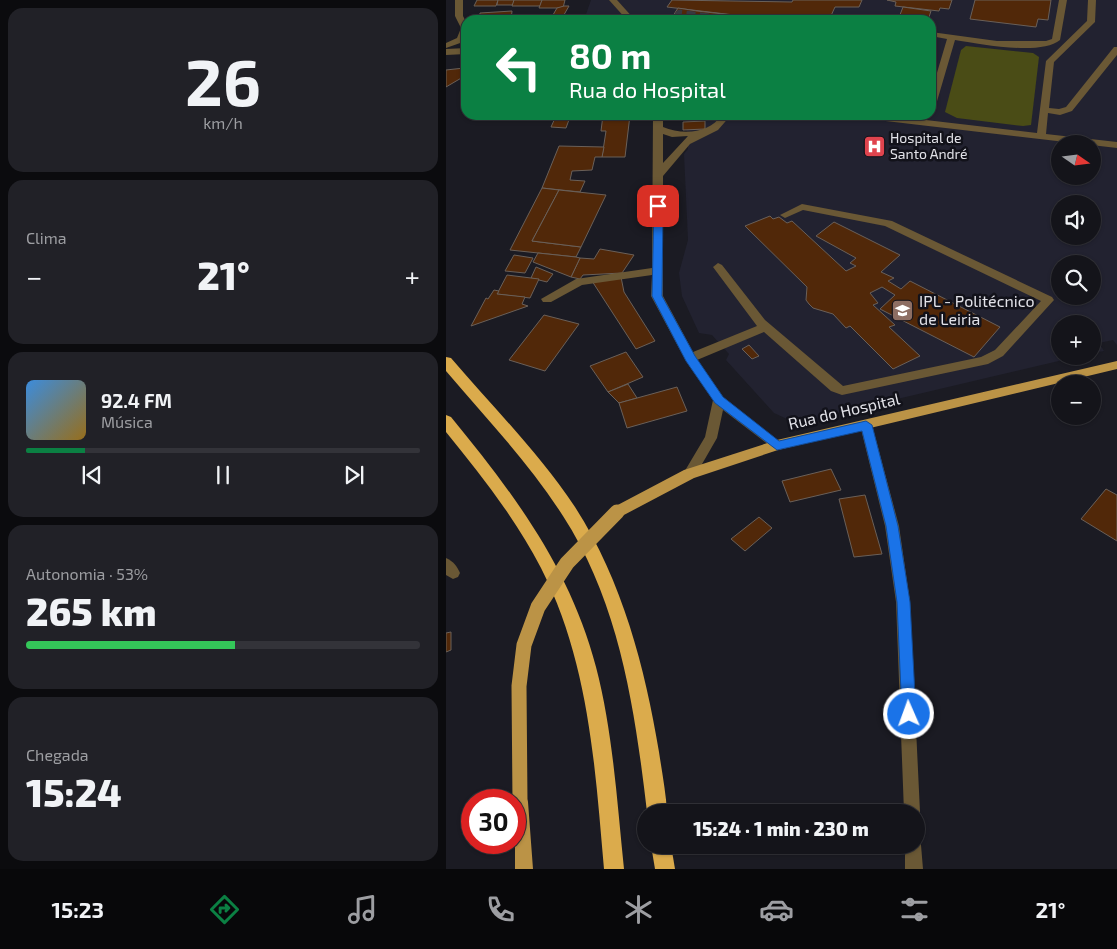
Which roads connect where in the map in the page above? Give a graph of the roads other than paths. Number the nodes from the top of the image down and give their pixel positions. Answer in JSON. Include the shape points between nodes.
{"nodes":[{"id":1,"x":459,"y":0,"type":"edge"},
{"id":2,"x":613,"y":0,"type":"edge"},
{"id":3,"x":1063,"y":0,"type":"edge"},
{"id":4,"x":1092,"y":0,"type":"edge"},
{"id":5,"x":626,"y":15,"type":"edge"},
{"id":6,"x":461,"y":20,"type":"edge"},
{"id":7,"x":936,"y":35,"type":"edge"},
{"id":8,"x":952,"y":37,"type":"junction"},
{"id":9,"x":461,"y":38,"type":"edge"},
{"id":10,"x":446,"y":46,"type":"edge"},
{"id":11,"x":1117,"y":49,"type":"edge"},
{"id":12,"x":461,"y":51,"type":"edge"},
{"id":13,"x":446,"y":52,"type":"edge"},
{"id":14,"x":936,"y":91,"type":"edge"},
{"id":15,"x":1045,"y":110,"type":"junction"},
{"id":16,"x":658,"y":120,"type":"edge"},
{"id":17,"x":723,"y":120,"type":"edge"},
{"id":18,"x":899,"y":120,"type":"edge"},
{"id":19,"x":932,"y":120,"type":"edge"},
{"id":20,"x":659,"y":129,"type":"junction"},
{"id":21,"x":1010,"y":132,"type":"junction"},
{"id":22,"x":703,"y":133,"type":"junction"},
{"id":23,"x":1041,"y":136,"type":"junction"},
{"id":24,"x":1117,"y":145,"type":"edge"},
{"id":25,"x":659,"y":174,"type":"junction"},
{"id":26,"x":785,"y":215,"type":"dead end"},
{"id":27,"x":718,"y":267,"type":"dead end"},
{"id":28,"x":657,"y":272,"type":"junction"},
{"id":29,"x":547,"y":299,"type":"dead end"},
{"id":30,"x":766,"y":327,"type":"junction"},
{"id":31,"x":690,"y":358,"type":"junction"},
{"id":32,"x":446,"y":362,"type":"edge"},
{"id":33,"x":1117,"y":364,"type":"edge"},
{"id":34,"x":719,"y":400,"type":"junction"},
{"id":35,"x":446,"y":421,"type":"edge"},
{"id":36,"x":866,"y":425,"type":"junction"},
{"id":37,"x":777,"y":445,"type":"junction"},
{"id":38,"x":688,"y":474,"type":"junction"},
{"id":39,"x":656,"y":804,"type":"edge"},
{"id":40,"x":912,"y":804,"type":"edge"},
{"id":41,"x":663,"y":854,"type":"edge"},
{"id":42,"x":913,"y":854,"type":"edge"},
{"id":43,"x":524,"y":869,"type":"edge"},
{"id":44,"x":614,"y":869,"type":"edge"},
{"id":45,"x":665,"y":869,"type":"edge"},
{"id":46,"x":914,"y":869,"type":"edge"}],
"edges":[{"from":1,"to":6,"type":"street","via":[[458,16]]},
{"from":2,"to":5,"type":"street"},
{"from":3,"to":8,"type":"street","via":[[1057,37],[1050,44],[1034,46]]},
{"from":4,"to":15,"type":"street","via":[[1091,22],[1050,61]]},
{"from":7,"to":8,"type":"street"},
{"from":8,"to":14,"type":"street"},
{"from":9,"to":10,"type":"street"},
{"from":11,"to":15,"type":"street","via":[[1069,109],[1060,112]]},
{"from":12,"to":13,"type":"street"},
{"from":15,"to":23,"type":"street"},
{"from":16,"to":20,"type":"street"},
{"from":17,"to":22,"type":"street","via":[[717,128]]},
{"from":18,"to":21,"type":"street"},
{"from":19,"to":21,"type":"street"},
{"from":20,"to":22,"type":"street","via":[[680,134]]},
{"from":20,"to":25,"type":"street"},
{"from":21,"to":23,"type":"street"},
{"from":22,"to":25,"type":"street","via":[[691,138]]},
{"from":23,"to":24,"type":"street"},
{"from":25,"to":28,"type":"street"},
{"from":26,"to":30,"type":"street","via":[[802,208],[888,223],[1048,300],[999,353],[984,360],[842,391]]},
{"from":27,"to":30,"type":"street"},
{"from":28,"to":29,"type":"street","via":[[580,282]]},
{"from":28,"to":31,"type":"street","via":[[657,296]]},
{"from":30,"to":31,"type":"street"},
{"from":31,"to":34,"type":"street"},
{"from":32,"to":39,"type":"highway","via":[[540,474],[582,534],[598,564],[635,670]]},
{"from":33,"to":36,"type":"main road","name":"Rua do Hospital"},
{"from":34,"to":37,"type":"street"},
{"from":34,"to":38,"type":"street","via":[[711,438]]},
{"from":35,"to":44,"type":"highway","via":[[524,523],[547,562],[577,636],[592,686],[602,747]]},
{"from":36,"to":37,"type":"main road","name":"Rua do Hospital"},
{"from":36,"to":40,"type":"street","via":[[892,526],[903,602]]},
{"from":37,"to":38,"type":"main road","name":"Rua do Hospital"},
{"from":38,"to":43,"type":"main road","name":"Rua do Hospital","bridge":true,"via":[[618,512],[567,563],[538,607],[524,645],[519,686]]},
{"from":41,"to":45,"type":"highway"},
{"from":42,"to":46,"type":"street"}]}
